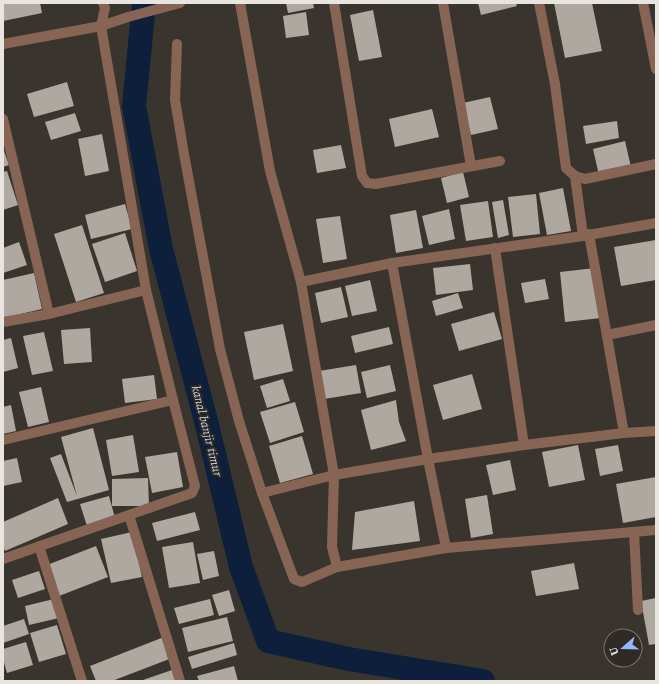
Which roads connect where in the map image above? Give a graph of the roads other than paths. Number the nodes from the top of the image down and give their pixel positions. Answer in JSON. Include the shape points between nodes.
{"nodes":[{"id":1,"x":103,"y":3,"type":"edge"},
{"id":2,"x":180,"y":3,"type":"edge"},
{"id":3,"x":240,"y":3,"type":"edge"},
{"id":4,"x":334,"y":3,"type":"edge"},
{"id":5,"x":443,"y":3,"type":"edge"},
{"id":6,"x":539,"y":3,"type":"edge"},
{"id":7,"x":644,"y":3,"type":"edge"},
{"id":8,"x":101,"y":26,"type":"junction"},
{"id":9,"x":3,"y":44,"type":"edge"},
{"id":10,"x":177,"y":44,"type":"dead end"},
{"id":11,"x":656,"y":69,"type":"edge"},
{"id":12,"x":3,"y":119,"type":"edge"},
{"id":13,"x":500,"y":161,"type":"dead end"},
{"id":14,"x":656,"y":164,"type":"edge"},
{"id":15,"x":472,"y":166,"type":"junction"},
{"id":16,"x":575,"y":176,"type":"junction"},
{"id":17,"x":656,"y":223,"type":"edge"},
{"id":18,"x":586,"y":235,"type":"junction"},
{"id":19,"x":495,"y":248,"type":"junction"},
{"id":20,"x":392,"y":263,"type":"junction"},
{"id":21,"x":301,"y":282,"type":"junction"},
{"id":22,"x":146,"y":290,"type":"junction"},
{"id":23,"x":48,"y":314,"type":"junction"},
{"id":24,"x":3,"y":322,"type":"edge"},
{"id":25,"x":656,"y":325,"type":"edge"},
{"id":26,"x":607,"y":335,"type":"junction"},
{"id":27,"x":173,"y":400,"type":"junction"},
{"id":28,"x":656,"y":431,"type":"edge"},
{"id":29,"x":624,"y":433,"type":"junction"},
{"id":30,"x":3,"y":440,"type":"edge"},
{"id":31,"x":524,"y":444,"type":"junction"},
{"id":32,"x":428,"y":459,"type":"junction"},
{"id":33,"x":334,"y":475,"type":"junction"},
{"id":34,"x":262,"y":493,"type":"junction"},
{"id":35,"x":129,"y":515,"type":"junction"},
{"id":36,"x":656,"y":530,"type":"edge"},
{"id":37,"x":634,"y":532,"type":"junction"},
{"id":38,"x":39,"y":546,"type":"junction"},
{"id":39,"x":446,"y":548,"type":"junction"},
{"id":40,"x":3,"y":559,"type":"edge"},
{"id":41,"x":337,"y":567,"type":"junction"},
{"id":42,"x":638,"y":610,"type":"dead end"},
{"id":43,"x":82,"y":681,"type":"edge"},
{"id":44,"x":180,"y":681,"type":"edge"}],
"edges":[{"from":1,"to":8,"type":"street","via":[[105,8]]},
{"from":2,"to":8,"type":"street"},
{"from":3,"to":21,"type":"street","via":[[270,171]]},
{"from":4,"to":15,"type":"street","via":[[362,176],[367,183],[376,184]]},
{"from":5,"to":15,"type":"street"},
{"from":6,"to":16,"type":"street","via":[[555,84],[566,168]]},
{"from":7,"to":11,"type":"street"},
{"from":8,"to":9,"type":"street"},
{"from":8,"to":22,"type":"street"},
{"from":10,"to":34,"type":"street","via":[[175,100],[220,349],[239,422]]},
{"from":12,"to":23,"type":"street"},
{"from":13,"to":15,"type":"street"},
{"from":14,"to":16,"type":"street","via":[[585,179]]},
{"from":16,"to":18,"type":"street"},
{"from":17,"to":18,"type":"street"},
{"from":18,"to":19,"type":"street"},
{"from":18,"to":26,"type":"street"},
{"from":19,"to":20,"type":"street"},
{"from":19,"to":31,"type":"street"},
{"from":20,"to":21,"type":"street"},
{"from":20,"to":32,"type":"street"},
{"from":21,"to":33,"type":"street"},
{"from":22,"to":23,"type":"street"},
{"from":22,"to":27,"type":"street"},
{"from":23,"to":24,"type":"street"},
{"from":25,"to":26,"type":"street"},
{"from":26,"to":29,"type":"street"},
{"from":27,"to":30,"type":"street"},
{"from":27,"to":35,"type":"street","via":[[195,486],[194,491],[190,495]]},
{"from":28,"to":29,"type":"street"},
{"from":29,"to":31,"type":"street"},
{"from":31,"to":32,"type":"street"},
{"from":32,"to":33,"type":"street"},
{"from":32,"to":39,"type":"street"},
{"from":33,"to":34,"type":"street"},
{"from":33,"to":41,"type":"street","via":[[332,547]]},
{"from":34,"to":41,"type":"street","via":[[294,579],[302,582]]},
{"from":35,"to":38,"type":"street"},
{"from":35,"to":44,"type":"street"},
{"from":36,"to":37,"type":"street"},
{"from":37,"to":39,"type":"street"},
{"from":37,"to":42,"type":"street"},
{"from":38,"to":40,"type":"street"},
{"from":38,"to":43,"type":"street"},
{"from":39,"to":41,"type":"street"}]}
